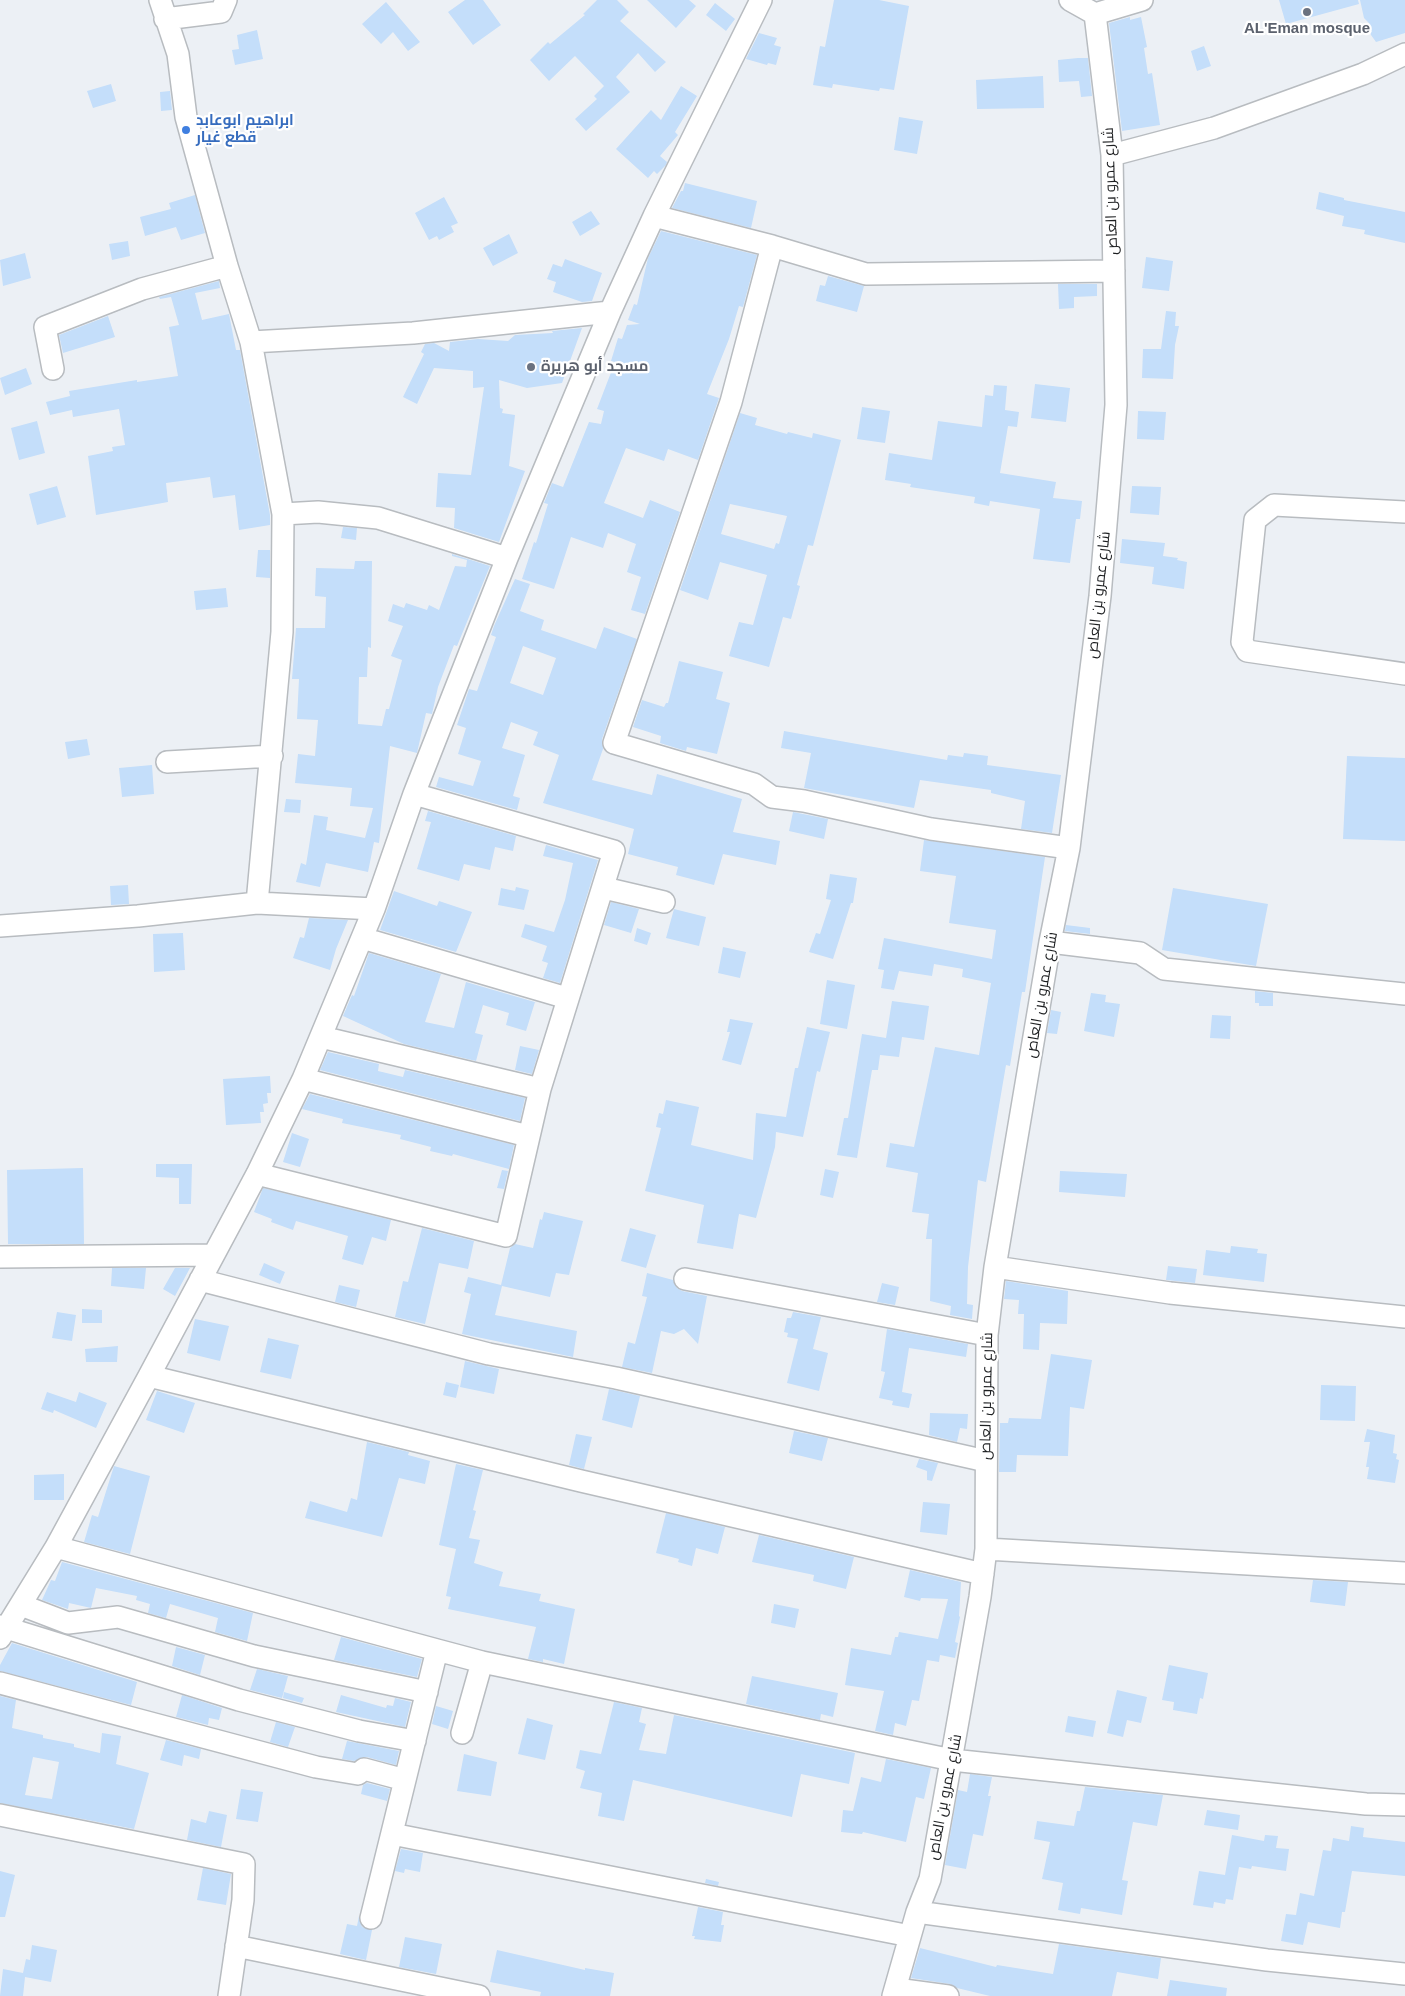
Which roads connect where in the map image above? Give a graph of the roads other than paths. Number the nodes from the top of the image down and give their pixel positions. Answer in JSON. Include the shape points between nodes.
{"nodes":[{"id":1,"x":226,"y":0,"type":"edge"},
{"id":2,"x":762,"y":0,"type":"edge"},
{"id":3,"x":1070,"y":0,"type":"edge"},
{"id":4,"x":1142,"y":0,"type":"edge"},
{"id":5,"x":163,"y":10,"type":"edge"},
{"id":6,"x":1095,"y":14,"type":"junction"},
{"id":7,"x":1405,"y":54,"type":"edge"},
{"id":8,"x":1112,"y":155,"type":"junction"},
{"id":9,"x":654,"y":216,"type":"junction"},
{"id":10,"x":772,"y":246,"type":"junction"},
{"id":11,"x":227,"y":266,"type":"junction"},
{"id":12,"x":1114,"y":270,"type":"junction"},
{"id":13,"x":610,"y":312,"type":"junction"},
{"id":14,"x":251,"y":342,"type":"junction"},
{"id":15,"x":53,"y":369,"type":"dead end"},
{"id":16,"x":1405,"y":512,"type":"edge"},
{"id":17,"x":283,"y":514,"type":"junction"},
{"id":18,"x":507,"y":558,"type":"junction"},
{"id":19,"x":1405,"y":674,"type":"edge"},
{"id":20,"x":272,"y":756,"type":"junction"},
{"id":21,"x":167,"y":762,"type":"dead end"},
{"id":22,"x":414,"y":794,"type":"junction"},
{"id":23,"x":1069,"y":848,"type":"junction"},
{"id":24,"x":604,"y":888,"type":"junction"},
{"id":25,"x":664,"y":902,"type":"dead end"},
{"id":26,"x":257,"y":903,"type":"junction"},
{"id":27,"x":374,"y":909,"type":"junction"},
{"id":28,"x":0,"y":926,"type":"edge"},
{"id":29,"x":362,"y":938,"type":"junction"},
{"id":30,"x":1050,"y":942,"type":"junction"},
{"id":31,"x":1405,"y":994,"type":"edge"},
{"id":32,"x":567,"y":998,"type":"junction"},
{"id":33,"x":321,"y":1037,"type":"junction"},
{"id":34,"x":303,"y":1079,"type":"junction"},
{"id":35,"x":540,"y":1089,"type":"junction"},
{"id":36,"x":528,"y":1136,"type":"junction"},
{"id":37,"x":257,"y":1174,"type":"junction"},
{"id":38,"x":212,"y":1255,"type":"junction"},
{"id":39,"x":0,"y":1257,"type":"edge"},
{"id":40,"x":995,"y":1267,"type":"junction"},
{"id":41,"x":685,"y":1279,"type":"dead end"},
{"id":42,"x":200,"y":1280,"type":"junction"},
{"id":43,"x":1405,"y":1317,"type":"edge"},
{"id":44,"x":987,"y":1334,"type":"junction"},
{"id":45,"x":149,"y":1376,"type":"junction"},
{"id":46,"x":986,"y":1461,"type":"junction"},
{"id":47,"x":56,"y":1547,"type":"junction"},
{"id":48,"x":986,"y":1549,"type":"junction"},
{"id":49,"x":1405,"y":1573,"type":"edge"},
{"id":50,"x":983,"y":1574,"type":"junction"},
{"id":51,"x":21,"y":1606,"type":"junction"},
{"id":52,"x":2,"y":1631,"type":"edge"},
{"id":53,"x":437,"y":1650,"type":"junction"},
{"id":54,"x":482,"y":1662,"type":"junction"},
{"id":55,"x":0,"y":1683,"type":"edge"},
{"id":56,"x":427,"y":1692,"type":"junction"},
{"id":57,"x":462,"y":1733,"type":"dead end"},
{"id":58,"x":415,"y":1741,"type":"junction"},
{"id":59,"x":952,"y":1760,"type":"junction"},
{"id":60,"x":405,"y":1780,"type":"junction"},
{"id":61,"x":1405,"y":1805,"type":"edge"},
{"id":62,"x":0,"y":1815,"type":"edge"},
{"id":63,"x":392,"y":1834,"type":"junction"},
{"id":64,"x":917,"y":1912,"type":"junction"},
{"id":65,"x":371,"y":1918,"type":"dead end"},
{"id":66,"x":910,"y":1936,"type":"junction"},
{"id":67,"x":236,"y":1946,"type":"junction"},
{"id":68,"x":1405,"y":1974,"type":"edge"},
{"id":69,"x":894,"y":1992,"type":"edge"},
{"id":70,"x":229,"y":1996,"type":"edge"},
{"id":71,"x":479,"y":1996,"type":"edge"},
{"id":72,"x":948,"y":1996,"type":"edge"}],
"edges":[{"from":1,"to":5,"type":"street","via":[[221,12]]},
{"from":2,"to":9,"type":"street"},
{"from":3,"to":6,"type":"street"},
{"from":4,"to":6,"type":"street"},
{"from":5,"to":11,"type":"street","via":[[178,54],[186,117]]},
{"from":6,"to":8,"type":"street","name":"شارع عمرو بن العاص"},
{"from":7,"to":8,"type":"street","via":[[1363,74],[1214,128]]},
{"from":8,"to":12,"type":"street","name":"شارع عمرو بن العاص"},
{"from":9,"to":10,"type":"street"},
{"from":9,"to":13,"type":"street"},
{"from":10,"to":12,"type":"street","via":[[866,274]]},
{"from":10,"to":23,"type":"street","via":[[731,402],[614,743],[754,784],[772,797],[931,829]]},
{"from":11,"to":14,"type":"street"},
{"from":11,"to":15,"type":"street","via":[[142,289],[46,327]]},
{"from":12,"to":23,"type":"street","name":"شارع عمرو بن العاص","via":[[1116,404],[1100,596]]},
{"from":13,"to":14,"type":"street","via":[[413,333]]},
{"from":13,"to":18,"type":"street"},
{"from":14,"to":17,"type":"street"},
{"from":16,"to":19,"type":"street","via":[[1274,505],[1255,520],[1242,642],[1248,650]]},
{"from":17,"to":18,"type":"street","via":[[318,512],[378,518]]},
{"from":17,"to":20,"type":"street","via":[[282,632]]},
{"from":18,"to":22,"type":"street"},
{"from":20,"to":21,"type":"street"},
{"from":20,"to":26,"type":"street"},
{"from":22,"to":24,"type":"street","via":[[614,851]]},
{"from":22,"to":27,"type":"street"},
{"from":23,"to":30,"type":"street","name":"شارع عمرو بن العاص"},
{"from":24,"to":25,"type":"street"},
{"from":24,"to":32,"type":"street"},
{"from":26,"to":27,"type":"street"},
{"from":26,"to":28,"type":"street"},
{"from":27,"to":29,"type":"street"},
{"from":29,"to":32,"type":"street"},
{"from":29,"to":33,"type":"street"},
{"from":30,"to":31,"type":"street","via":[[1140,953],[1164,968]]},
{"from":30,"to":40,"type":"street","name":"شارع عمرو بن العاص"},
{"from":32,"to":35,"type":"street"},
{"from":33,"to":34,"type":"street"},
{"from":33,"to":35,"type":"street"},
{"from":34,"to":36,"type":"street"},
{"from":34,"to":37,"type":"street"},
{"from":35,"to":36,"type":"street"},
{"from":36,"to":37,"type":"street","via":[[506,1236]]},
{"from":37,"to":38,"type":"street"},
{"from":38,"to":39,"type":"street"},
{"from":38,"to":42,"type":"street"},
{"from":40,"to":43,"type":"street","via":[[1170,1293]]},
{"from":40,"to":44,"type":"street","name":"شارع عمرو بن العاص"},
{"from":41,"to":44,"type":"street"},
{"from":42,"to":45,"type":"street"},
{"from":42,"to":46,"type":"street","via":[[489,1354],[616,1378]]},
{"from":44,"to":46,"type":"street","name":"شارع عمرو بن العاص"},
{"from":45,"to":47,"type":"street"},
{"from":45,"to":50,"type":"street"},
{"from":46,"to":48,"type":"street","name":"شارع عمرو بن العاص"},
{"from":47,"to":51,"type":"street"},
{"from":47,"to":53,"type":"street"},
{"from":48,"to":49,"type":"street"},
{"from":48,"to":50,"type":"street","name":"شارع عمرو بن العاص"},
{"from":50,"to":59,"type":"street","name":"شارع عمرو بن العاص"},
{"from":51,"to":52,"type":"street"},
{"from":51,"to":56,"type":"street","via":[[68,1623],[118,1617],[254,1656]]},
{"from":52,"to":58,"type":"street","via":[[239,1700],[359,1731]]},
{"from":53,"to":54,"type":"street"},
{"from":53,"to":56,"type":"street"},
{"from":54,"to":57,"type":"street"},
{"from":54,"to":59,"type":"street"},
{"from":55,"to":60,"type":"street","via":[[316,1767],[358,1774],[364,1769]]},
{"from":56,"to":58,"type":"street"},
{"from":58,"to":60,"type":"street"},
{"from":59,"to":61,"type":"street","via":[[1366,1804]]},
{"from":59,"to":64,"type":"street","name":"شارع عمرو بن العاص","via":[[930,1878]]},
{"from":60,"to":63,"type":"street"},
{"from":62,"to":67,"type":"street","via":[[244,1864],[243,1900]]},
{"from":63,"to":65,"type":"street"},
{"from":63,"to":66,"type":"street"},
{"from":64,"to":66,"type":"street","name":"شارع عمرو بن العاص"},
{"from":64,"to":68,"type":"street","via":[[1267,1960]]},
{"from":66,"to":69,"type":"street","name":"شارع عمرو بن العاص"},
{"from":67,"to":70,"type":"street"},
{"from":67,"to":71,"type":"street"},
{"from":69,"to":72,"type":"street"}]}
